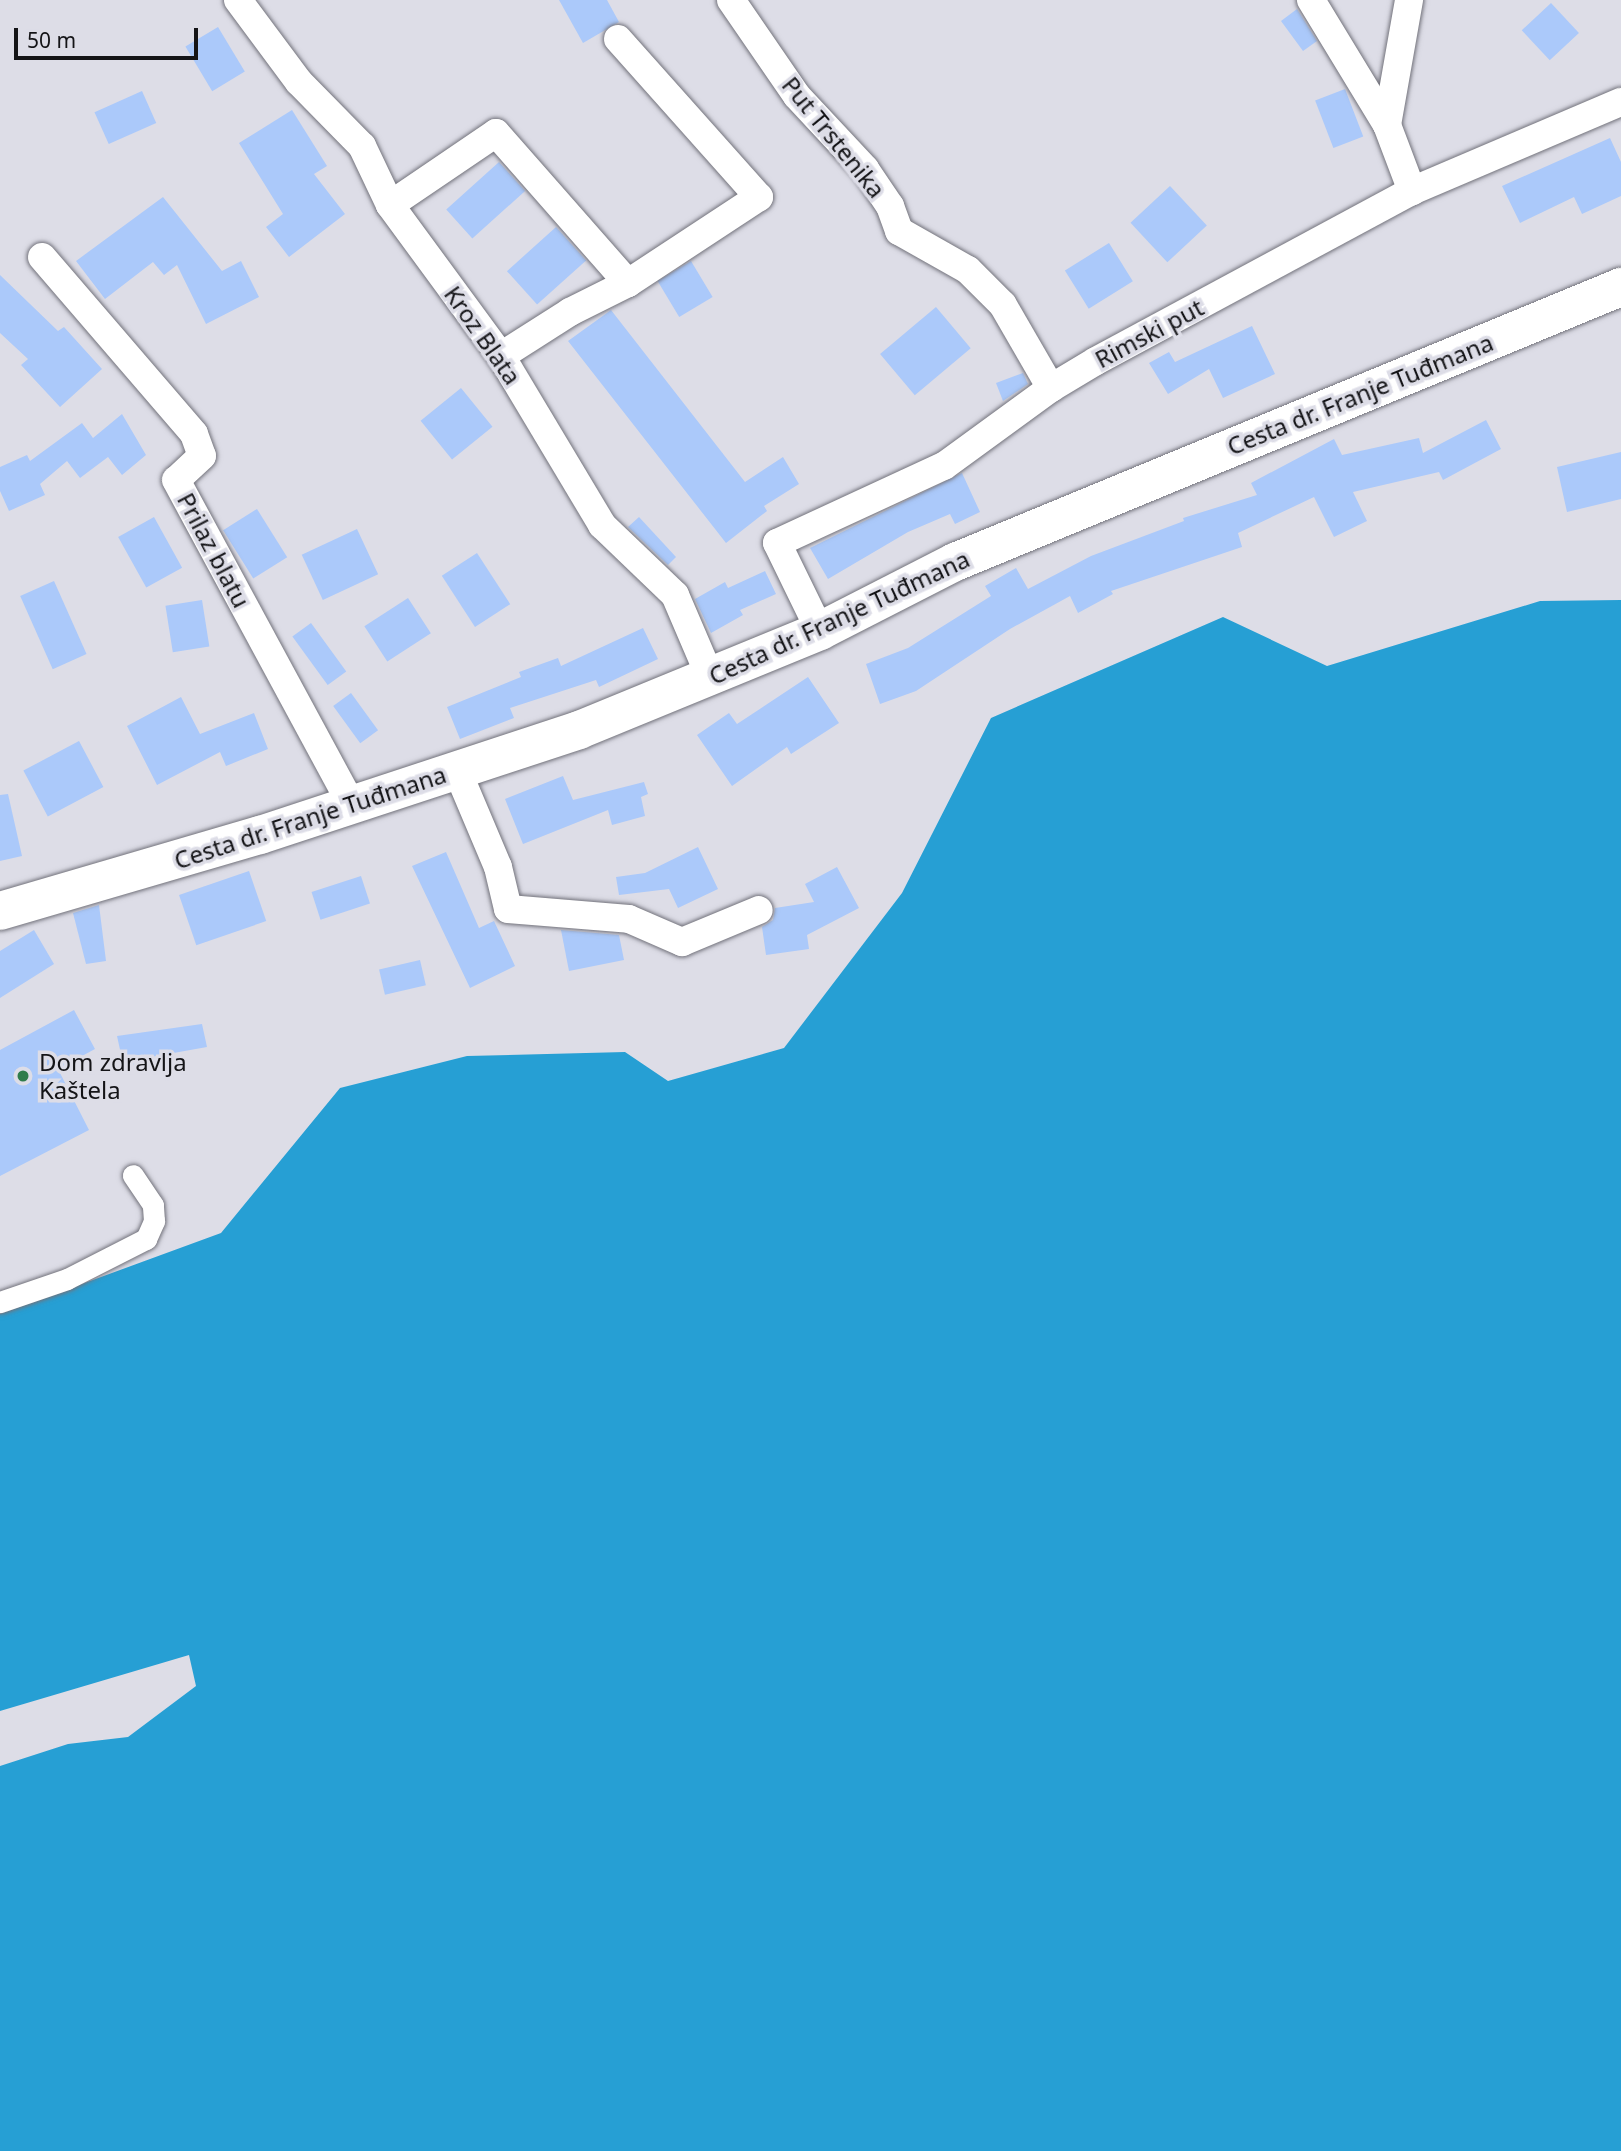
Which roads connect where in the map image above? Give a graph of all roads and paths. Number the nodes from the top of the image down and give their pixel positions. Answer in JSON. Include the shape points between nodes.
{"nodes":[{"id":1,"x":238,"y":0,"type":"edge"},
{"id":2,"x":731,"y":0,"type":"edge"},
{"id":3,"x":1311,"y":0,"type":"edge"},
{"id":4,"x":1409,"y":0,"type":"edge"},
{"id":5,"x":618,"y":39,"type":"dead end"},
{"id":6,"x":1618,"y":107,"type":"edge"},
{"id":7,"x":1387,"y":125,"type":"junction"},
{"id":8,"x":1412,"y":191,"type":"junction"},
{"id":9,"x":390,"y":205,"type":"junction"},
{"id":10,"x":42,"y":257,"type":"dead end"},
{"id":11,"x":628,"y":283,"type":"junction"},
{"id":12,"x":1621,"y":287,"type":"edge"},
{"id":13,"x":500,"y":356,"type":"junction"},
{"id":14,"x":1051,"y":388,"type":"junction"},
{"id":15,"x":820,"y":631,"type":"junction"},
{"id":16,"x":711,"y":678,"type":"junction"},
{"id":17,"x":457,"y":770,"type":"junction"},
{"id":18,"x":351,"y":804,"type":"junction"},
{"id":19,"x":759,"y":910,"type":"dead end"},
{"id":20,"x":0,"y":911,"type":"edge"},
{"id":21,"x":133,"y":1175,"type":"dead end"},
{"id":22,"x":0,"y":1303,"type":"edge"}],
"edges":[{"from":1,"to":9,"type":"street","name":"Kroz Blata","via":[[299,82],[362,146]]},
{"from":2,"to":14,"type":"street","name":"Put Trstenika","via":[[797,96],[865,169],[890,206],[899,232],[968,270],[1003,305]]},
{"from":3,"to":7,"type":"street"},
{"from":4,"to":7,"type":"street"},
{"from":5,"to":11,"type":"street","via":[[759,197]]},
{"from":6,"to":8,"type":"street","name":"Rimski put"},
{"from":7,"to":8,"type":"street"},
{"from":8,"to":14,"type":"street","name":"Rimski put"},
{"from":9,"to":11,"type":"street","via":[[496,133]]},
{"from":9,"to":13,"type":"street","name":"Kroz Blata"},
{"from":10,"to":18,"type":"street","name":"Prilaz blatu","via":[[194,434],[202,456],[176,480]]},
{"from":11,"to":13,"type":"street","via":[[570,312]]},
{"from":12,"to":15,"type":"main road","name":"Cesta dr. Franje Tuđmana","via":[[955,562]]},
{"from":13,"to":16,"type":"street","name":"Kroz Blata","via":[[602,525],[675,595]]},
{"from":14,"to":15,"type":"street","name":"Rimski put","via":[[944,466],[777,543]]},
{"from":15,"to":16,"type":"main road","name":"Cesta dr. Franje Tuđmana"},
{"from":16,"to":17,"type":"main road","name":"Cesta dr. Franje Tuđmana","via":[[579,730]]},
{"from":17,"to":18,"type":"main road","name":"Cesta dr. Franje Tuđmana"},
{"from":17,"to":19,"type":"street","via":[[498,867],[508,909],[629,919],[682,942]]},
{"from":18,"to":20,"type":"main road","name":"Cesta dr. Franje Tuđmana"},
{"from":21,"to":22,"type":"street","via":[[153,1205],[154,1221],[146,1239],[67,1279]]}]}
